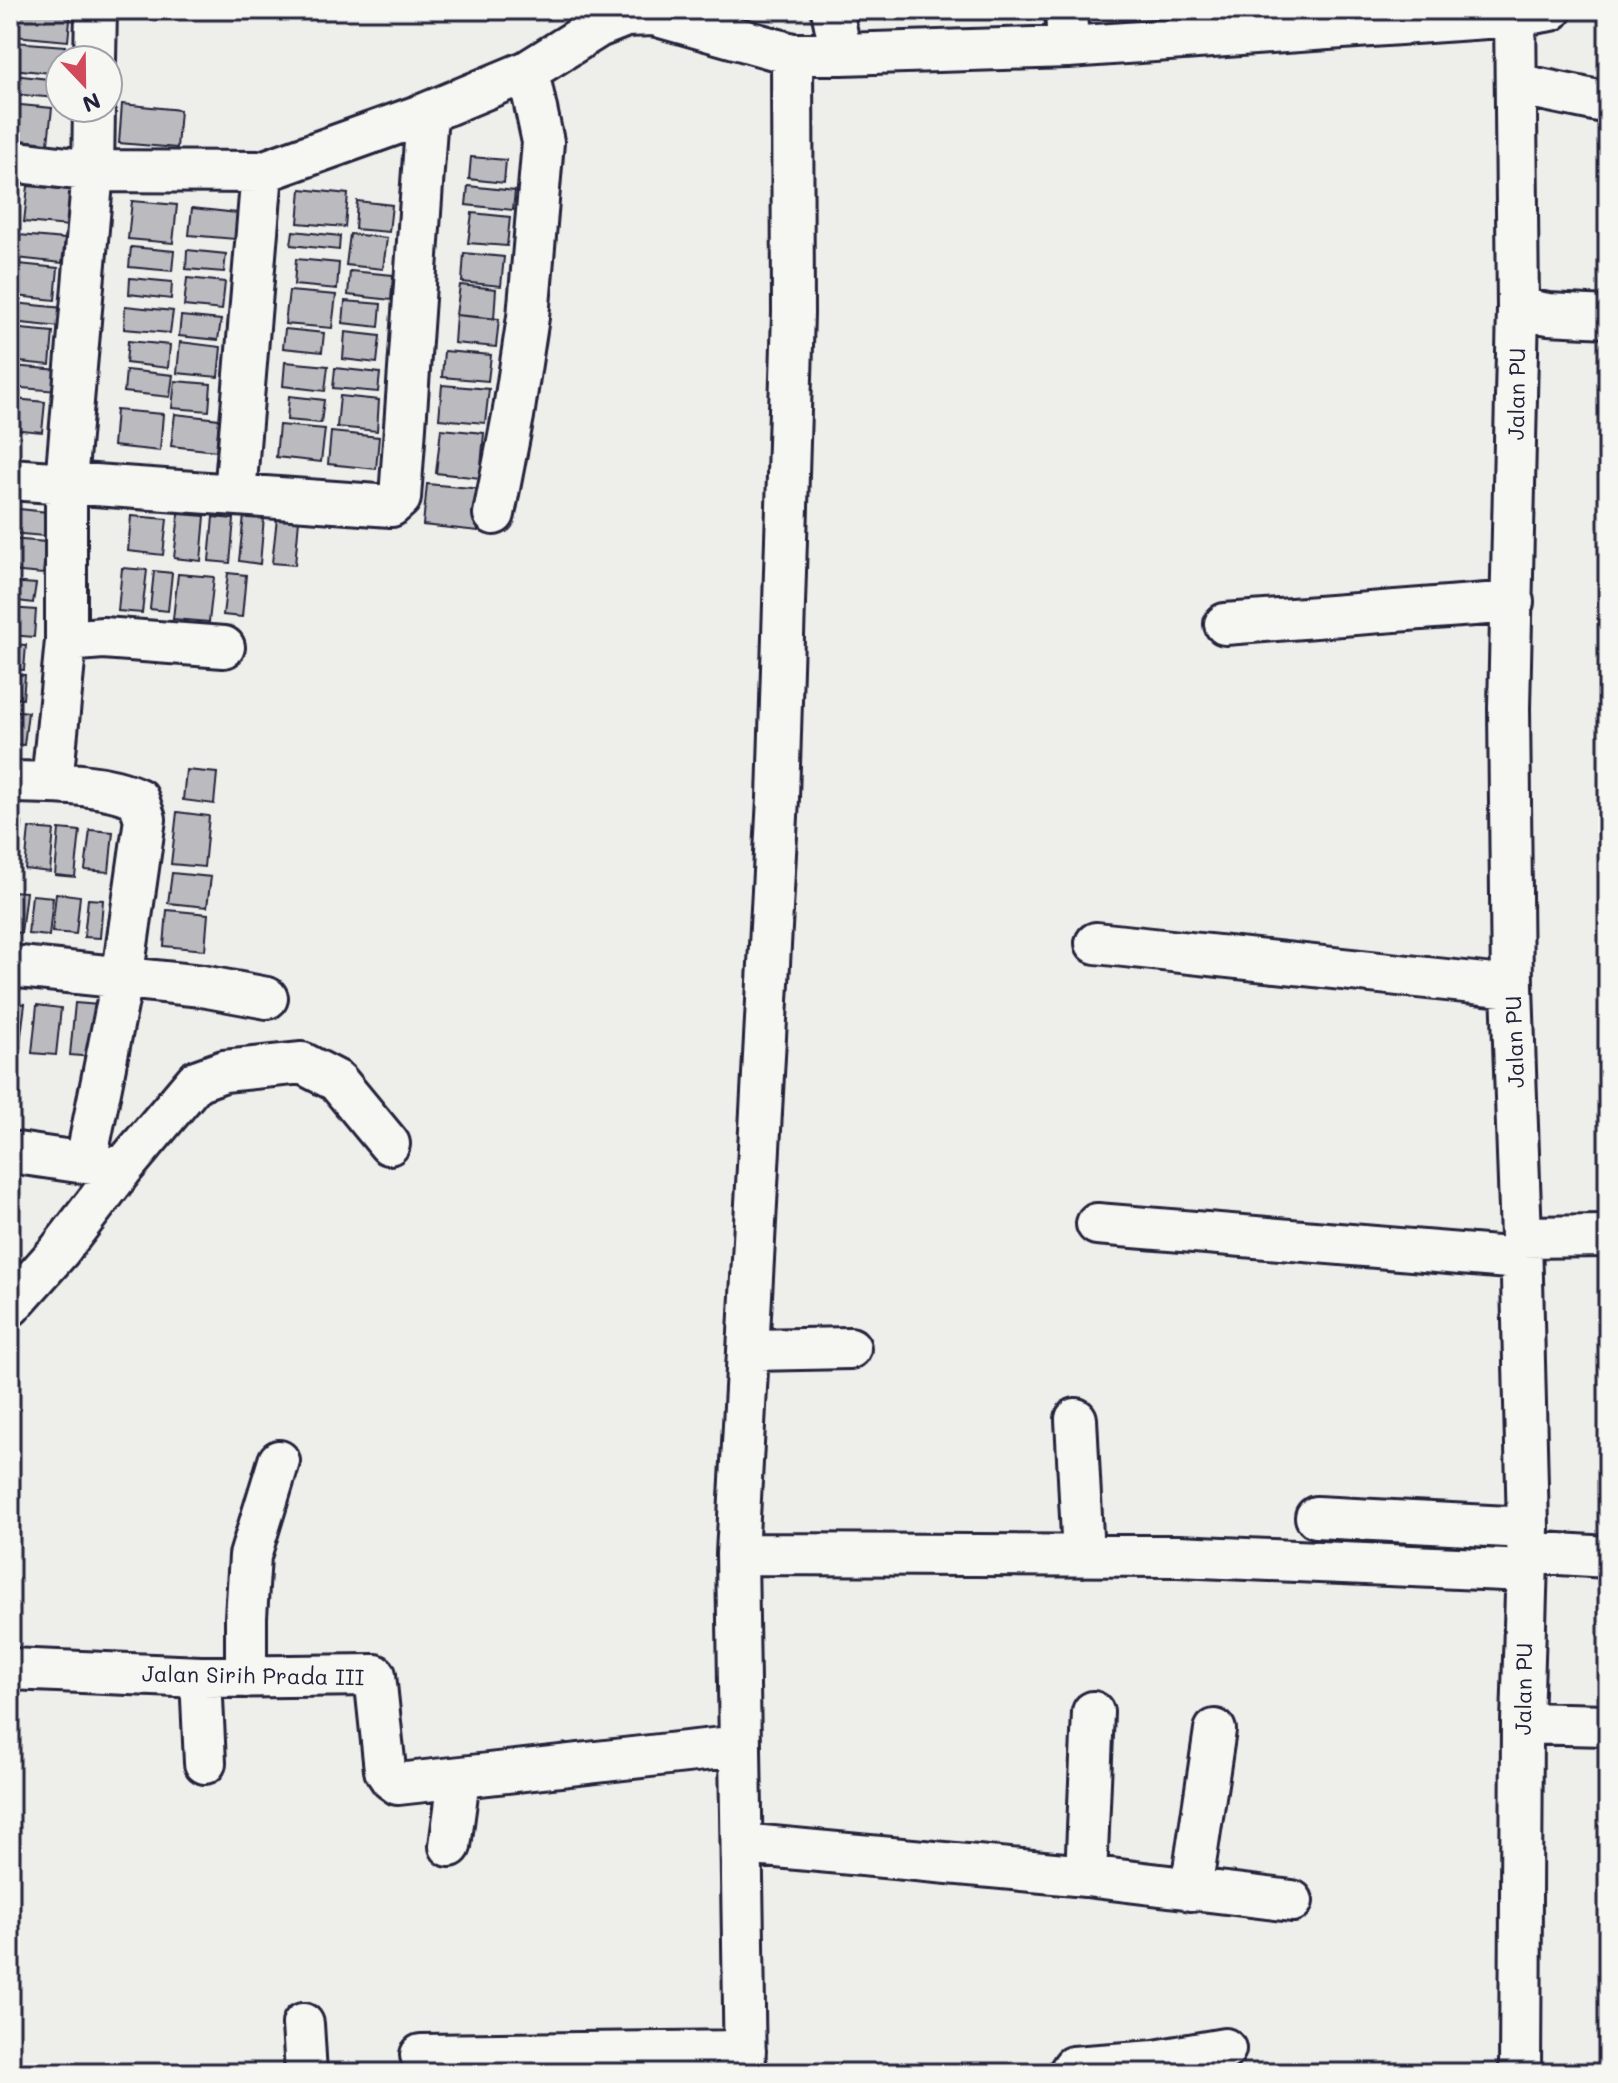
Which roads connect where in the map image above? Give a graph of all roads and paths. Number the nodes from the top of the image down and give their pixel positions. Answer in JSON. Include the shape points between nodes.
{"nodes":[{"id":1,"x":96,"y":10,"type":"edge"},
{"id":2,"x":747,"y":10,"type":"edge"},
{"id":3,"x":832,"y":10,"type":"edge"},
{"id":4,"x":1527,"y":12,"type":"edge"},
{"id":5,"x":1067,"y":28,"type":"edge"},
{"id":6,"x":95,"y":44,"type":"edge"},
{"id":7,"x":779,"y":50,"type":"junction"},
{"id":8,"x":841,"y":54,"type":"junction"},
{"id":9,"x":528,"y":71,"type":"junction"},
{"id":10,"x":1516,"y":84,"type":"junction"},
{"id":11,"x":1608,"y":103,"type":"edge"},
{"id":12,"x":427,"y":113,"type":"junction"},
{"id":13,"x":94,"y":124,"type":"edge"},
{"id":14,"x":10,"y":161,"type":"edge"},
{"id":15,"x":93,"y":171,"type":"junction"},
{"id":16,"x":262,"y":172,"type":"junction"},
{"id":17,"x":1518,"y":308,"type":"junction"},
{"id":18,"x":1608,"y":317,"type":"edge"},
{"id":19,"x":10,"y":479,"type":"edge"},
{"id":20,"x":66,"y":482,"type":"junction"},
{"id":21,"x":235,"y":494,"type":"junction"},
{"id":22,"x":494,"y":514,"type":"dead end"},
{"id":23,"x":1513,"y":602,"type":"junction"},
{"id":24,"x":1225,"y":624,"type":"dead end"},
{"id":25,"x":66,"y":641,"type":"junction"},
{"id":26,"x":224,"y":647,"type":"dead end"},
{"id":27,"x":10,"y":782,"type":"edge"},
{"id":28,"x":52,"y":783,"type":"junction"},
{"id":29,"x":1096,"y":943,"type":"dead end"},
{"id":30,"x":10,"y":966,"type":"edge"},
{"id":31,"x":122,"y":980,"type":"junction"},
{"id":32,"x":1512,"y":987,"type":"junction"},
{"id":33,"x":267,"y":998,"type":"dead end"},
{"id":34,"x":389,"y":1144,"type":"dead end"},
{"id":35,"x":10,"y":1152,"type":"edge"},
{"id":36,"x":104,"y":1165,"type":"junction"},
{"id":37,"x":1097,"y":1224,"type":"dead end"},
{"id":38,"x":1608,"y":1236,"type":"edge"},
{"id":39,"x":1521,"y":1248,"type":"junction"},
{"id":40,"x":10,"y":1306,"type":"edge"},
{"id":41,"x":850,"y":1348,"type":"dead end"},
{"id":42,"x":748,"y":1350,"type":"junction"},
{"id":43,"x":1076,"y":1419,"type":"dead end"},
{"id":44,"x":279,"y":1461,"type":"dead end"},
{"id":45,"x":1316,"y":1517,"type":"dead end"},
{"id":46,"x":1527,"y":1550,"type":"junction"},
{"id":47,"x":737,"y":1554,"type":"junction"},
{"id":48,"x":1083,"y":1556,"type":"junction"},
{"id":49,"x":1608,"y":1557,"type":"edge"},
{"id":50,"x":10,"y":1669,"type":"edge"},
{"id":51,"x":201,"y":1677,"type":"junction"},
{"id":52,"x":246,"y":1677,"type":"junction"},
{"id":53,"x":1093,"y":1712,"type":"dead end"},
{"id":54,"x":1522,"y":1723,"type":"junction"},
{"id":55,"x":1608,"y":1725,"type":"edge"},
{"id":56,"x":1215,"y":1730,"type":"dead end"},
{"id":57,"x":740,"y":1746,"type":"junction"},
{"id":58,"x":205,"y":1763,"type":"dead end"},
{"id":59,"x":459,"y":1779,"type":"junction"},
{"id":60,"x":742,"y":1844,"type":"junction"},
{"id":61,"x":450,"y":1846,"type":"dead end"},
{"id":62,"x":1086,"y":1876,"type":"junction"},
{"id":63,"x":1191,"y":1890,"type":"junction"},
{"id":64,"x":1292,"y":1901,"type":"dead end"},
{"id":65,"x":303,"y":2024,"type":"dead end"},
{"id":66,"x":1225,"y":2049,"type":"dead end"},
{"id":67,"x":421,"y":2055,"type":"dead end"},
{"id":68,"x":745,"y":2062,"type":"edge"},
{"id":69,"x":1156,"y":2067,"type":"edge"},
{"id":70,"x":306,"y":2073,"type":"edge"},
{"id":71,"x":1069,"y":2073,"type":"edge"},
{"id":72,"x":1520,"y":2073,"type":"edge"}],
"edges":[{"from":1,"to":6,"type":"street"},
{"from":2,"to":7,"type":"street"},
{"from":3,"to":8,"type":"street"},
{"from":4,"to":5,"type":"street"},
{"from":4,"to":10,"type":"street","name":"Jalan PU"},
{"from":5,"to":8,"type":"street"},
{"from":7,"to":8,"type":"street"},
{"from":7,"to":9,"type":"street","via":[[654,15],[626,16],[598,27]]},
{"from":7,"to":42,"type":"street","via":[[793,313],[778,798]]},
{"from":9,"to":12,"type":"street"},
{"from":9,"to":22,"type":"street","via":[[543,142],[528,317]]},
{"from":10,"to":11,"type":"street"},
{"from":10,"to":17,"type":"street","name":"Jalan PU"},
{"from":12,"to":16,"type":"street"},
{"from":12,"to":21,"type":"street","via":[[400,498],[391,506]]},
{"from":13,"to":15,"type":"street"},
{"from":14,"to":15,"type":"street"},
{"from":15,"to":16,"type":"street"},
{"from":15,"to":20,"type":"street"},
{"from":16,"to":21,"type":"street"},
{"from":17,"to":18,"type":"street"},
{"from":17,"to":23,"type":"street","name":"Jalan PU"},
{"from":19,"to":20,"type":"street"},
{"from":20,"to":21,"type":"street"},
{"from":20,"to":25,"type":"street"},
{"from":23,"to":24,"type":"street"},
{"from":23,"to":32,"type":"street","name":"Jalan PU"},
{"from":25,"to":26,"type":"street","via":[[103,638]]},
{"from":25,"to":28,"type":"street"},
{"from":27,"to":28,"type":"street"},
{"from":28,"to":31,"type":"street","via":[[123,792],[138,799],[145,819]]},
{"from":29,"to":32,"type":"street"},
{"from":30,"to":31,"type":"street"},
{"from":31,"to":33,"type":"street"},
{"from":31,"to":36,"type":"street"},
{"from":32,"to":39,"type":"street","name":"Jalan PU"},
{"from":34,"to":36,"type":"street","via":[[337,1081],[302,1063],[257,1066],[196,1081]]},
{"from":35,"to":36,"type":"street"},
{"from":36,"to":40,"type":"street","via":[[59,1251]]},
{"from":37,"to":39,"type":"street"},
{"from":38,"to":39,"type":"street"},
{"from":39,"to":46,"type":"street","name":"Jalan PU"},
{"from":41,"to":42,"type":"street"},
{"from":42,"to":47,"type":"street"},
{"from":43,"to":48,"type":"street"},
{"from":44,"to":52,"type":"street","via":[[250,1556]]},
{"from":45,"to":46,"type":"street"},
{"from":46,"to":48,"type":"street"},
{"from":46,"to":49,"type":"street"},
{"from":46,"to":54,"type":"street","name":"Jalan PU"},
{"from":47,"to":48,"type":"street"},
{"from":47,"to":57,"type":"street"},
{"from":50,"to":51,"type":"street","name":"Jalan Sirih Prada III"},
{"from":51,"to":52,"type":"street","name":"Jalan Sirih Prada III"},
{"from":51,"to":58,"type":"street"},
{"from":52,"to":59,"type":"street","name":"Jalan Sirih Prada III","via":[[375,1675],[385,1770],[391,1779],[398,1784]]},
{"from":53,"to":62,"type":"street"},
{"from":54,"to":55,"type":"street"},
{"from":54,"to":72,"type":"street","name":"Jalan PU"},
{"from":56,"to":63,"type":"street"},
{"from":57,"to":59,"type":"street","name":"Jalan Sirih Prada III"},
{"from":57,"to":60,"type":"street"},
{"from":59,"to":61,"type":"street"},
{"from":60,"to":62,"type":"street"},
{"from":60,"to":68,"type":"street"},
{"from":62,"to":63,"type":"street"},
{"from":63,"to":64,"type":"street"},
{"from":65,"to":70,"type":"street"},
{"from":66,"to":69,"type":"street"},
{"from":67,"to":68,"type":"street"},
{"from":69,"to":71,"type":"street","via":[[1073,2067]]}]}
